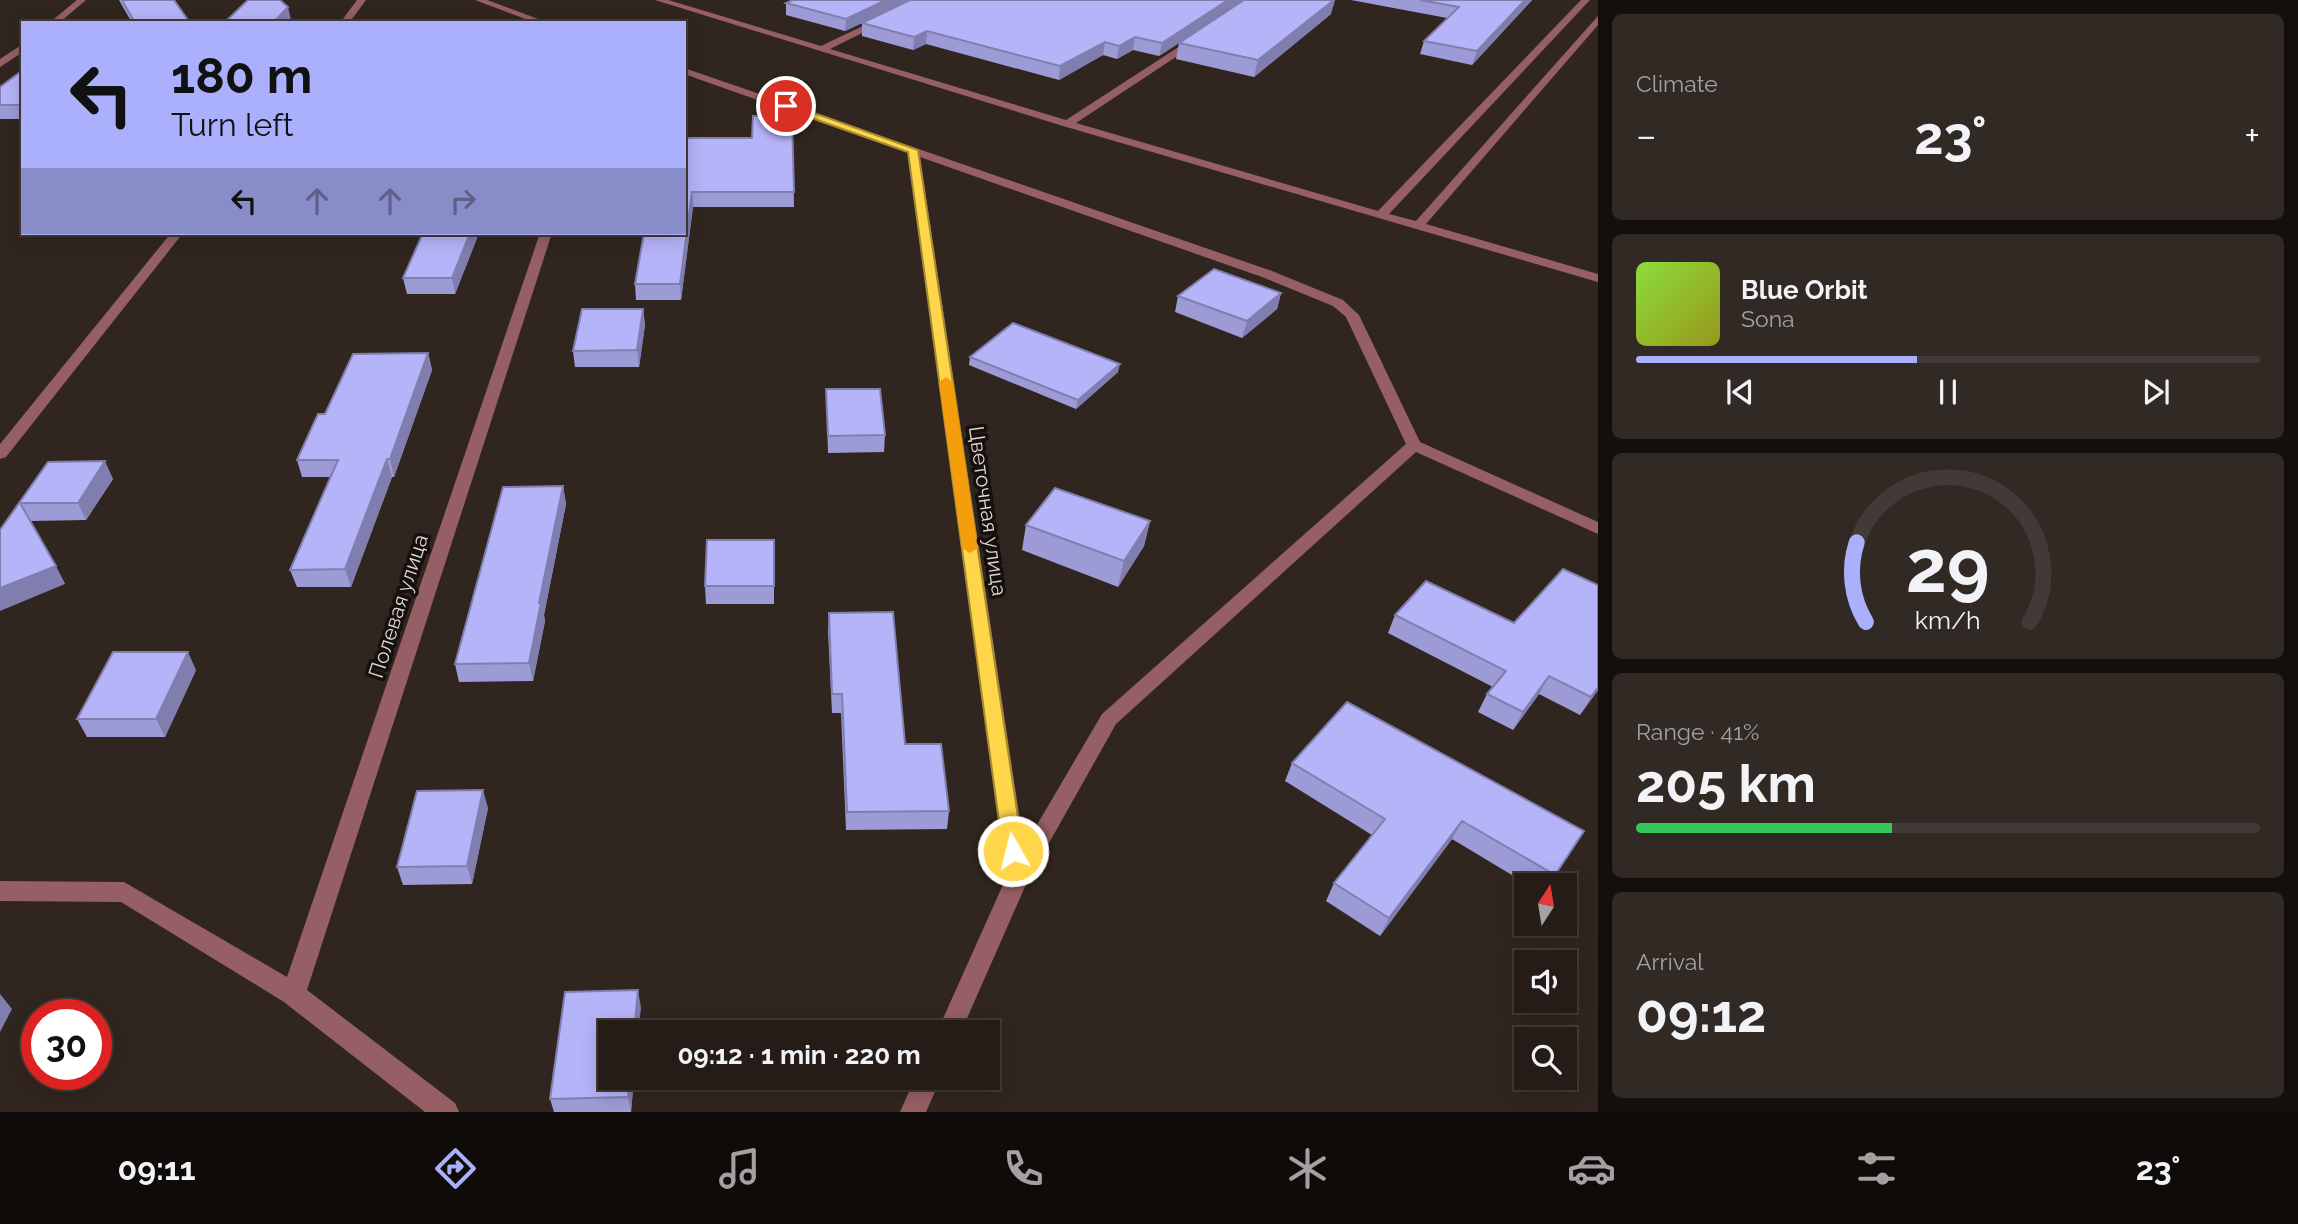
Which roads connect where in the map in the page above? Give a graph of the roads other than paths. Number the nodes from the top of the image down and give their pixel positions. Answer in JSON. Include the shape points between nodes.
{"nodes":[{"id":1,"x":82,"y":0,"type":"edge"},
{"id":2,"x":362,"y":0,"type":"edge"},
{"id":3,"x":479,"y":0,"type":"edge"},
{"id":4,"x":659,"y":0,"type":"edge"},
{"id":5,"x":924,"y":0,"type":"edge"},
{"id":6,"x":1586,"y":0,"type":"edge"},
{"id":7,"x":1598,"y":19,"type":"edge"},
{"id":8,"x":56,"y":21,"type":"edge"},
{"id":9,"x":346,"y":21,"type":"edge"},
{"id":10,"x":539,"y":21,"type":"edge"},
{"id":11,"x":1211,"y":29,"type":"edge"},
{"id":12,"x":21,"y":48,"type":"edge"},
{"id":13,"x":822,"y":49,"type":"junction"},
{"id":14,"x":0,"y":64,"type":"edge"},
{"id":15,"x":686,"y":72,"type":"edge"},
{"id":16,"x":1067,"y":124,"type":"junction"},
{"id":17,"x":913,"y":150,"type":"junction"},
{"id":18,"x":1380,"y":216,"type":"junction"},
{"id":19,"x":1418,"y":226,"type":"junction"},
{"id":20,"x":175,"y":235,"type":"edge"},
{"id":21,"x":545,"y":235,"type":"edge"},
{"id":22,"x":1598,"y":278,"type":"edge"},
{"id":23,"x":1414,"y":445,"type":"junction"},
{"id":24,"x":0,"y":454,"type":"edge"},
{"id":25,"x":1598,"y":529,"type":"edge"},
{"id":26,"x":1017,"y":878,"type":"junction"},
{"id":27,"x":0,"y":891,"type":"edge"},
{"id":28,"x":293,"y":994,"type":"junction"},
{"id":29,"x":953,"y":1020,"type":"edge"},
{"id":30,"x":923,"y":1090,"type":"edge"},
{"id":31,"x":446,"y":1112,"type":"edge"},
{"id":32,"x":913,"y":1112,"type":"edge"}],
"edges":[{"from":1,"to":8,"type":"street"},
{"from":2,"to":9,"type":"street"},
{"from":3,"to":10,"type":"street"},
{"from":4,"to":13,"type":"street"},
{"from":5,"to":13,"type":"street"},
{"from":6,"to":18,"type":"street"},
{"from":7,"to":19,"type":"street"},
{"from":11,"to":16,"type":"street"},
{"from":12,"to":14,"type":"street"},
{"from":13,"to":16,"type":"street"},
{"from":15,"to":17,"type":"street"},
{"from":16,"to":18,"type":"street"},
{"from":17,"to":23,"type":"street","via":[[1338,303],[1352,316]]},
{"from":17,"to":26,"type":"street","name":"Цветочная улица"},
{"from":18,"to":19,"type":"street"},
{"from":19,"to":22,"type":"street"},
{"from":20,"to":24,"type":"street"},
{"from":21,"to":28,"type":"street","name":"Полевая улица"},
{"from":23,"to":25,"type":"street"},
{"from":23,"to":26,"type":"street","via":[[1109,719]]},
{"from":26,"to":29,"type":"street"},
{"from":27,"to":28,"type":"street","via":[[124,892]]},
{"from":28,"to":31,"type":"street"},
{"from":30,"to":32,"type":"street"}]}
